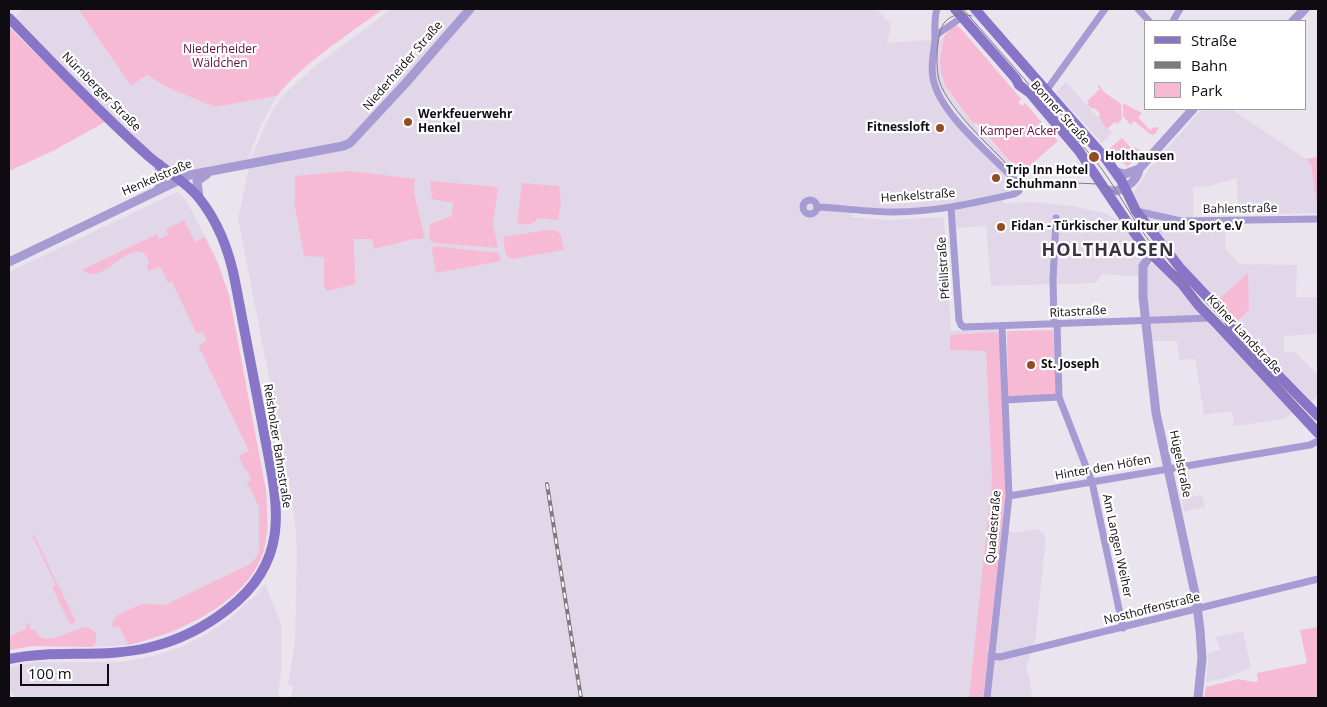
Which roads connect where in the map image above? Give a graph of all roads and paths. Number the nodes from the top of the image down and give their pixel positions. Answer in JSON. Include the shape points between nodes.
{"nodes":[{"id":1,"x":470,"y":9,"type":"edge"},
{"id":2,"x":954,"y":9,"type":"edge"},
{"id":3,"x":975,"y":9,"type":"edge"},
{"id":4,"x":1105,"y":9,"type":"edge"},
{"id":5,"x":1138,"y":9,"type":"edge"},
{"id":6,"x":1180,"y":9,"type":"edge"},
{"id":7,"x":1305,"y":9,"type":"edge"},
{"id":8,"x":936,"y":10,"type":"edge"},
{"id":9,"x":9,"y":18,"type":"edge"},
{"id":10,"x":962,"y":18,"type":"junction"},
{"id":11,"x":1148,"y":20,"type":"edge"},
{"id":12,"x":1174,"y":20,"type":"edge"},
{"id":13,"x":1294,"y":20,"type":"edge"},
{"id":14,"x":935,"y":36,"type":"junction"},
{"id":15,"x":1031,"y":73,"type":"junction"},
{"id":16,"x":1016,"y":79,"type":"junction"},
{"id":17,"x":1046,"y":90,"type":"junction"},
{"id":18,"x":1192,"y":110,"type":"edge"},
{"id":19,"x":354,"y":140,"type":"joint"},
{"id":20,"x":160,"y":164,"type":"junction"},
{"id":21,"x":1139,"y":169,"type":"junction"},
{"id":22,"x":209,"y":172,"type":"junction"},
{"id":23,"x":1116,"y":172,"type":"junction"},
{"id":24,"x":180,"y":180,"type":"junction"},
{"id":25,"x":1125,"y":187,"type":"junction"},
{"id":26,"x":1105,"y":189,"type":"junction"},
{"id":27,"x":158,"y":190,"type":"junction"},
{"id":28,"x":199,"y":198,"type":"junction"},
{"id":29,"x":817,"y":207,"type":"dead end"},
{"id":30,"x":951,"y":208,"type":"junction"},
{"id":31,"x":1136,"y":211,"type":"junction"},
{"id":32,"x":1162,"y":217,"type":"junction"},
{"id":33,"x":1056,"y":218,"type":"dead end"},
{"id":34,"x":1318,"y":219,"type":"edge"},
{"id":35,"x":1154,"y":233,"type":"junction"},
{"id":36,"x":1151,"y":254,"type":"junction"},
{"id":37,"x":9,"y":262,"type":"edge"},
{"id":38,"x":1199,"y":306,"type":"junction"},
{"id":39,"x":1194,"y":318,"type":"junction"},
{"id":40,"x":1210,"y":318,"type":"junction"},
{"id":41,"x":1146,"y":320,"type":"junction"},
{"id":42,"x":1230,"y":323,"type":"junction"},
{"id":43,"x":1056,"y":324,"type":"junction"},
{"id":44,"x":962,"y":326,"type":"joint"},
{"id":45,"x":1002,"y":327,"type":"junction"},
{"id":46,"x":1059,"y":398,"type":"junction"},
{"id":47,"x":1005,"y":400,"type":"junction"},
{"id":48,"x":1302,"y":416,"type":"junction"},
{"id":49,"x":1318,"y":416,"type":"edge"},
{"id":50,"x":1318,"y":433,"type":"edge"},
{"id":51,"x":1318,"y":440,"type":"edge"},
{"id":52,"x":1168,"y":469,"type":"junction"},
{"id":53,"x":1092,"y":482,"type":"junction"},
{"id":54,"x":1009,"y":496,"type":"junction"},
{"id":55,"x":1318,"y":578,"type":"edge"},
{"id":56,"x":1198,"y":609,"type":"junction"},
{"id":57,"x":1123,"y":628,"type":"junction"},
{"id":58,"x":991,"y":656,"type":"junction"},
{"id":59,"x":9,"y":659,"type":"edge"},
{"id":60,"x":987,"y":698,"type":"edge"},
{"id":61,"x":1198,"y":698,"type":"edge"}],
"edges":[{"from":1,"to":19,"type":"street","name":"Niederheider Straße"},
{"from":2,"to":10,"type":"main road","name":"Bonner Straße"},
{"from":3,"to":15,"type":"main road","name":"Bonner Straße"},
{"from":4,"to":17,"type":"street"},
{"from":5,"to":11,"type":"street"},
{"from":6,"to":12,"type":"street"},
{"from":7,"to":13,"type":"street"},
{"from":8,"to":14,"type":"street"},
{"from":9,"to":20,"type":"main road","name":"Nürnberger Straße","via":[[145,154]]},
{"from":10,"to":14,"type":"street"},
{"from":10,"to":16,"type":"main road","name":"Bonner Straße"},
{"from":14,"to":30,"type":"street","name":"Henkelstraße","via":[[932,70],[941,100],[1020,187],[1014,194]]},
{"from":15,"to":16,"type":"main road","via":[[1028,83]]},
{"from":15,"to":17,"type":"main road","name":"Bonner Straße"},
{"from":16,"to":26,"type":"main road","name":"Bonner Straße","via":[[1078,150]]},
{"from":17,"to":23,"type":"main road","name":"Bonner Straße"},
{"from":18,"to":21,"type":"street"},
{"from":19,"to":22,"type":"street","name":"Henkelstraße","via":[[343,146]]},
{"from":20,"to":24,"type":"main road","name":"Nürnberger Straße"},
{"from":20,"to":27,"type":"street","via":[[163,180]]},
{"from":21,"to":23,"type":"street","via":[[1125,174]]},
{"from":21,"to":25,"type":"street","via":[[1138,175]]},
{"from":22,"to":24,"type":"street","name":"Henkelstraße"},
{"from":22,"to":28,"type":"street","via":[[197,181]]},
{"from":23,"to":25,"type":"main road","name":"Bonner Straße"},
{"from":24,"to":27,"type":"street","name":"Henkelstraße"},
{"from":24,"to":28,"type":"main road","name":"Reisholzer Bahnstraße"},
{"from":25,"to":26,"type":"street","via":[[1112,191]]},
{"from":25,"to":31,"type":"main road","name":"Bonner Straße"},
{"from":26,"to":36,"type":"main road","name":"Bonner Straße"},
{"from":27,"to":37,"type":"street","name":"Henkelstraße"},
{"from":28,"to":59,"type":"main road","name":"Reisholzer Bahnstraße","via":[[224,238],[230,256],[273,483],[276,520],[271,554],[265,569],[257,582],[234,604],[176,639],[119,653]]},
{"from":29,"to":30,"type":"street","name":"Henkelstraße","via":[[894,212]]},
{"from":30,"to":44,"type":"street","name":"Pfeillstraße"},
{"from":31,"to":32,"type":"street","name":"Bahlenstraße"},
{"from":31,"to":35,"type":"main road","name":"Bonner Straße"},
{"from":32,"to":34,"type":"street","name":"Bahlenstraße","via":[[1181,221]]},
{"from":32,"to":35,"type":"street","via":[[1153,221]]},
{"from":33,"to":43,"type":"street","name":"Am Langen Weiher"},
{"from":35,"to":36,"type":"street","name":"Hügelstraße","via":[[1156,247]]},
{"from":35,"to":42,"type":"main road","name":"Kölner Landstraße","via":[[1181,269]]},
{"from":36,"to":38,"type":"main road","name":"Kölner Landstraße"},
{"from":36,"to":41,"type":"street","name":"Hügelstraße","via":[[1142,271]]},
{"from":38,"to":39,"type":"street","via":[[1200,314]]},
{"from":38,"to":40,"type":"main road","name":"Kölner Landstraße"},
{"from":39,"to":40,"type":"street","name":"Ritastraße"},
{"from":39,"to":41,"type":"street","name":"Ritastraße"},
{"from":40,"to":42,"type":"main road","via":[[1218,316]]},
{"from":40,"to":48,"type":"main road","name":"Kölner Landstraße"},
{"from":41,"to":43,"type":"street","name":"Ritastraße"},
{"from":41,"to":52,"type":"street","name":"Hügelstraße","via":[[1156,413]]},
{"from":42,"to":49,"type":"main road","name":"Kölner Landstraße"},
{"from":43,"to":45,"type":"street","name":"Ritastraße"},
{"from":43,"to":46,"type":"street","name":"Am Langen Weiher"},
{"from":44,"to":45,"type":"street","name":"Ritastraße"},
{"from":45,"to":47,"type":"street","name":"Quadestraße"},
{"from":46,"to":47,"type":"street"},
{"from":46,"to":53,"type":"street","name":"Am Langen Weiher"},
{"from":47,"to":54,"type":"street","name":"Quadestraße"},
{"from":48,"to":49,"type":"main road","via":[[1312,422]]},
{"from":48,"to":50,"type":"main road","name":"Kölner Landstraße"},
{"from":51,"to":52,"type":"street","name":"Hinter den Höfen","via":[[1310,445]]},
{"from":52,"to":53,"type":"street","name":"Hinter den Höfen"},
{"from":52,"to":56,"type":"street","name":"Hügelstraße"},
{"from":53,"to":54,"type":"street","name":"Hinter den Höfen"},
{"from":53,"to":57,"type":"street","name":"Am Langen Weiher"},
{"from":54,"to":58,"type":"street","name":"Quadestraße"},
{"from":55,"to":56,"type":"street","name":"Nosthoffenstraße"},
{"from":56,"to":57,"type":"street","name":"Nosthoffenstraße"},
{"from":56,"to":61,"type":"street","name":"Hügelstraße","via":[[1202,654]]},
{"from":57,"to":58,"type":"street","name":"Nosthoffenstraße","via":[[1000,657]]},
{"from":58,"to":60,"type":"street","name":"Quadestraße"}]}
